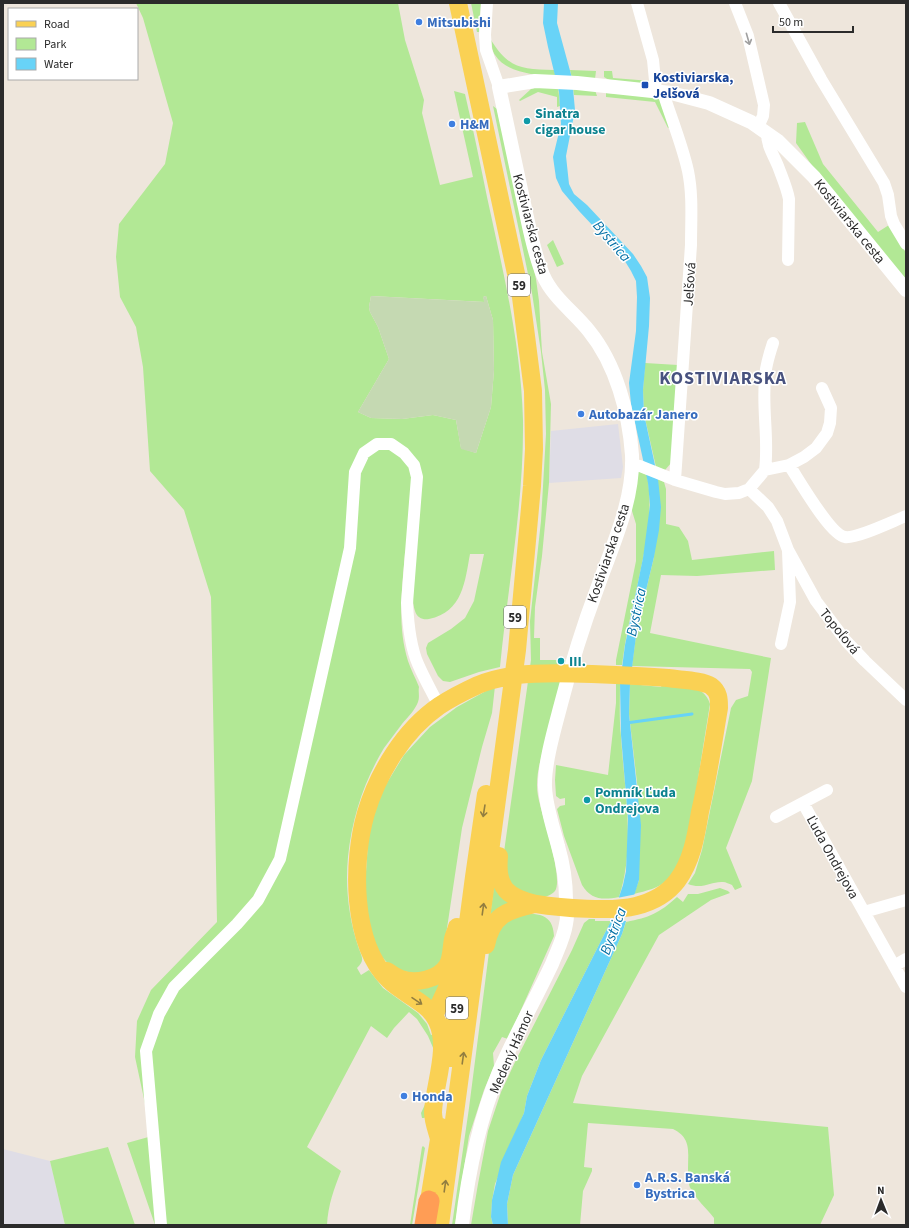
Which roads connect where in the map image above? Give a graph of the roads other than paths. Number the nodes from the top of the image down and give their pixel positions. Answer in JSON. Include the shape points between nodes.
{"nodes":[{"id":1,"x":458,"y":3,"type":"edge"},
{"id":2,"x":487,"y":3,"type":"edge"},
{"id":3,"x":637,"y":3,"type":"edge"},
{"id":4,"x":735,"y":3,"type":"edge"},
{"id":5,"x":779,"y":3,"type":"edge"},
{"id":6,"x":499,"y":87,"type":"junction"},
{"id":7,"x":659,"y":91,"type":"junction"},
{"id":8,"x":762,"y":130,"type":"junction"},
{"id":9,"x":906,"y":244,"type":"edge"},
{"id":10,"x":788,"y":260,"type":"dead end"},
{"id":11,"x":906,"y":290,"type":"edge"},
{"id":12,"x":773,"y":343,"type":"dead end"},
{"id":13,"x":822,"y":388,"type":"dead end"},
{"id":14,"x":789,"y":465,"type":"junction"},
{"id":15,"x":636,"y":466,"type":"junction"},
{"id":16,"x":765,"y":470,"type":"junction"},
{"id":17,"x":675,"y":480,"type":"junction"},
{"id":18,"x":749,"y":489,"type":"junction"},
{"id":19,"x":906,"y":516,"type":"edge"},
{"id":20,"x":788,"y":550,"type":"junction"},
{"id":21,"x":524,"y":572,"type":"junction"},
{"id":22,"x":781,"y":644,"type":"dead end"},
{"id":23,"x":906,"y":700,"type":"edge"},
{"id":24,"x":439,"y":706,"type":"junction"},
{"id":25,"x":827,"y":790,"type":"dead end"},
{"id":26,"x":802,"y":803,"type":"junction"},
{"id":27,"x":496,"y":815,"type":"junction"},
{"id":28,"x":776,"y":817,"type":"dead end"},
{"id":29,"x":474,"y":877,"type":"junction"},
{"id":30,"x":906,"y":900,"type":"edge"},
{"id":31,"x":535,"y":904,"type":"junction"},
{"id":32,"x":567,"y":907,"type":"junction"},
{"id":33,"x":864,"y":912,"type":"junction"},
{"id":34,"x":457,"y":927,"type":"junction"},
{"id":35,"x":906,"y":958,"type":"edge"},
{"id":36,"x":378,"y":966,"type":"junction"},
{"id":37,"x":894,"y":966,"type":"junction"},
{"id":38,"x":474,"y":976,"type":"junction"},
{"id":39,"x":906,"y":987,"type":"edge"},
{"id":40,"x":434,"y":1016,"type":"junction"},
{"id":41,"x":439,"y":1139,"type":"junction"},
{"id":42,"x":430,"y":1201,"type":"joint"},
{"id":43,"x":161,"y":1225,"type":"edge"},
{"id":44,"x":425,"y":1225,"type":"edge"},
{"id":45,"x":440,"y":1225,"type":"edge"},
{"id":46,"x":462,"y":1225,"type":"edge"}],
"edges":[{"from":1,"to":21,"type":"main road","number":"59","via":[[515,264],[530,363],[534,449]]},
{"from":2,"to":6,"type":"street","via":[[484,35],[486,50]]},
{"from":3,"to":7,"type":"street","name":"Jelšová"},
{"from":4,"to":8,"type":"street","one_way":true,"via":[[748,36],[764,105]]},
{"from":5,"to":9,"type":"street","name":"Kostiviarska cesta","via":[[821,79],[884,183],[891,216]]},
{"from":6,"to":7,"type":"street","name":"Kostiviarska cesta","via":[[534,81]]},
{"from":6,"to":15,"type":"street","name":"Kostiviarska cesta","via":[[528,222],[541,269],[547,284],[589,331],[607,359],[614,374],[626,418]]},
{"from":7,"to":8,"type":"street","name":"Kostiviarska cesta","via":[[709,103],[751,122]]},
{"from":7,"to":17,"type":"street","name":"Jelšová","via":[[683,150],[688,172],[691,215]]},
{"from":8,"to":10,"type":"street","via":[[789,199]]},
{"from":8,"to":11,"type":"street","name":"Kostiviarska cesta","via":[[793,154],[814,176]]},
{"from":12,"to":16,"type":"street","via":[[764,381],[767,448]]},
{"from":13,"to":14,"type":"street","via":[[831,408],[827,434],[816,448]]},
{"from":14,"to":16,"type":"street"},
{"from":14,"to":19,"type":"street","via":[[823,516],[844,537],[856,536]]},
{"from":15,"to":17,"type":"street"},
{"from":15,"to":32,"type":"street","name":"Kostiviarska cesta","via":[[623,517],[576,651],[547,764],[545,786],[548,811],[562,863]]},
{"from":16,"to":18,"type":"street"},
{"from":17,"to":18,"type":"street","via":[[725,494]]},
{"from":18,"to":20,"type":"street","name":"Topoľová","via":[[768,507],[777,521]]},
{"from":20,"to":22,"type":"street","name":"Topoľová","via":[[790,602]]},
{"from":20,"to":23,"type":"street","name":"Topoľová","via":[[816,601],[846,641]]},
{"from":21,"to":27,"type":"main road","number":"59"},
{"from":21,"to":29,"type":"main road","number":"59","one_way":true,"via":[[506,661]]},
{"from":24,"to":32,"type":"main road","via":[[480,684],[534,673],[662,678],[705,683],[718,693],[719,708],[712,753],[694,841],[686,867],[676,882],[662,895],[635,906],[597,909]]},
{"from":24,"to":36,"type":"main road","via":[[418,723],[390,761],[377,784],[361,834],[357,862],[359,909],[365,940]]},
{"from":24,"to":43,"type":"street","via":[[418,664],[408,620],[407,603],[417,477],[414,465],[404,453],[391,444],[377,444],[364,452],[355,472],[350,548],[280,859],[258,900],[174,987],[159,1014],[146,1051]]},
{"from":25,"to":26,"type":"street","name":"Ľuda Ondrejova"},
{"from":26,"to":28,"type":"street","name":"Ľuda Ondrejova"},
{"from":26,"to":33,"type":"street","name":"Ľuda Ondrejova"},
{"from":27,"to":31,"type":"main road","via":[[500,879],[507,891]]},
{"from":38,"to":27,"type":"main road","number":"59","one_way":true},
{"from":29,"to":34,"type":"main road","via":[[461,901]]},
{"from":29,"to":41,"type":"main road","number":"59"},
{"from":30,"to":33,"type":"street","name":"Ľuda Ondrejova"},
{"from":31,"to":32,"type":"main road"},
{"from":31,"to":38,"type":"main road","via":[[516,908],[497,918],[488,934],[485,954]]},
{"from":32,"to":46,"type":"street","name":"Medený Hámor","via":[[566,924],[560,944],[499,1073],[488,1103]]},
{"from":33,"to":37,"type":"street","name":"Ľuda Ondrejova"},
{"from":34,"to":36,"type":"main road","via":[[447,966],[440,973],[414,981],[401,979]]},
{"from":34,"to":40,"type":"main road","via":[[458,953],[453,975]]},
{"from":35,"to":37,"type":"street"},
{"from":36,"to":40,"type":"main road","one_way":true,"via":[[396,987],[423,1005]]},
{"from":37,"to":39,"type":"street","name":"Ľuda Ondrejova"},
{"from":45,"to":38,"type":"main road","number":"59","one_way":true},
{"from":40,"to":41,"type":"main road","via":[[440,1030],[442,1049],[433,1113]]},
{"from":41,"to":42,"type":"main road","number":"59"},
{"from":42,"to":44,"type":"highway"}]}
